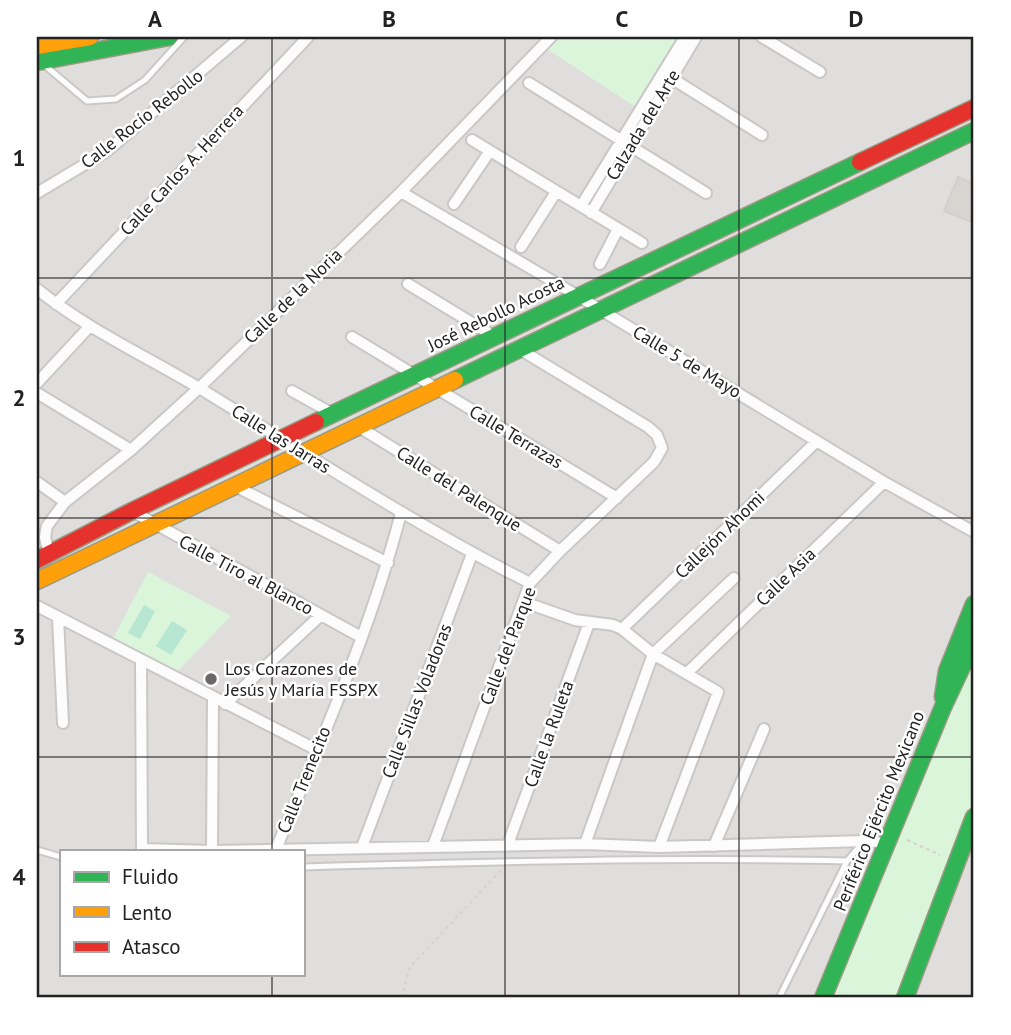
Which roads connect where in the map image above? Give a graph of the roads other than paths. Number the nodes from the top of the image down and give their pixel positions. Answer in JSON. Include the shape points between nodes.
{"nodes":[{"id":1,"x":89,"y":37,"type":"edge"},
{"id":2,"x":169,"y":37,"type":"edge"},
{"id":3,"x":184,"y":37,"type":"edge"},
{"id":4,"x":241,"y":37,"type":"edge"},
{"id":5,"x":308,"y":37,"type":"edge"},
{"id":6,"x":551,"y":37,"type":"edge"},
{"id":7,"x":685,"y":37,"type":"edge"},
{"id":8,"x":696,"y":37,"type":"edge"},
{"id":9,"x":762,"y":37,"type":"edge"},
{"id":10,"x":70,"y":48,"type":"junction"},
{"id":11,"x":38,"y":56,"type":"edge"},
{"id":12,"x":820,"y":72,"type":"dead end"},
{"id":13,"x":667,"y":75,"type":"junction"},
{"id":14,"x":529,"y":83,"type":"dead end"},
{"id":15,"x":970,"y":110,"type":"edge"},
{"id":16,"x":974,"y":131,"type":"edge"},
{"id":17,"x":762,"y":135,"type":"dead end"},
{"id":18,"x":472,"y":140,"type":"dead end"},
{"id":19,"x":626,"y":144,"type":"junction"},
{"id":20,"x":490,"y":151,"type":"junction"},
{"id":21,"x":401,"y":192,"type":"junction"},
{"id":22,"x":556,"y":192,"type":"junction"},
{"id":23,"x":37,"y":193,"type":"edge"},
{"id":24,"x":706,"y":193,"type":"dead end"},
{"id":25,"x":778,"y":201,"type":"junction"},
{"id":26,"x":454,"y":204,"type":"dead end"},
{"id":27,"x":586,"y":209,"type":"junction"},
{"id":28,"x":788,"y":222,"type":"junction"},
{"id":29,"x":618,"y":229,"type":"junction"},
{"id":30,"x":642,"y":243,"type":"dead end"},
{"id":31,"x":521,"y":247,"type":"dead end"},
{"id":32,"x":600,"y":264,"type":"dead end"},
{"id":33,"x":408,"y":284,"type":"dead end"},
{"id":34,"x":37,"y":289,"type":"edge"},
{"id":35,"x":578,"y":296,"type":"junction"},
{"id":36,"x":56,"y":304,"type":"junction"},
{"id":37,"x":602,"y":311,"type":"junction"},
{"id":38,"x":90,"y":326,"type":"junction"},
{"id":39,"x":352,"y":337,"type":"dead end"},
{"id":40,"x":495,"y":337,"type":"junction"},
{"id":41,"x":521,"y":350,"type":"junction"},
{"id":42,"x":414,"y":376,"type":"junction"},
{"id":43,"x":37,"y":383,"type":"edge"},
{"id":44,"x":199,"y":388,"type":"junction"},
{"id":45,"x":437,"y":390,"type":"junction"},
{"id":46,"x":292,"y":391,"type":"dead end"},
{"id":47,"x":37,"y":393,"type":"edge"},
{"id":48,"x":333,"y":414,"type":"junction"},
{"id":49,"x":359,"y":427,"type":"junction"},
{"id":50,"x":282,"y":439,"type":"junction"},
{"id":51,"x":817,"y":441,"type":"junction"},
{"id":52,"x":131,"y":450,"type":"junction"},
{"id":53,"x":305,"y":453,"type":"junction"},
{"id":54,"x":37,"y":482,"type":"edge"},
{"id":55,"x":884,"y":482,"type":"junction"},
{"id":56,"x":237,"y":487,"type":"junction"},
{"id":57,"x":617,"y":498,"type":"junction"},
{"id":58,"x":65,"y":502,"type":"junction"},
{"id":59,"x":132,"y":511,"type":"junction"},
{"id":60,"x":401,"y":513,"type":"junction"},
{"id":61,"x":155,"y":525,"type":"junction"},
{"id":62,"x":974,"y":532,"type":"edge"},
{"id":63,"x":560,"y":551,"type":"junction"},
{"id":64,"x":472,"y":554,"type":"junction"},
{"id":65,"x":43,"y":557,"type":"edge"},
{"id":66,"x":388,"y":563,"type":"junction"},
{"id":67,"x":734,"y":578,"type":"dead end"},
{"id":68,"x":37,"y":581,"type":"edge"},
{"id":69,"x":530,"y":583,"type":"junction"},
{"id":70,"x":524,"y":601,"type":"junction"},
{"id":71,"x":974,"y":604,"type":"edge"},
{"id":72,"x":37,"y":606,"type":"edge"},
{"id":73,"x":321,"y":615,"type":"junction"},
{"id":74,"x":58,"y":618,"type":"junction"},
{"id":75,"x":589,"y":623,"type":"junction"},
{"id":76,"x":622,"y":629,"type":"junction"},
{"id":77,"x":361,"y":637,"type":"junction"},
{"id":78,"x":974,"y":641,"type":"edge"},
{"id":79,"x":653,"y":654,"type":"junction"},
{"id":80,"x":141,"y":660,"type":"junction"},
{"id":81,"x":687,"y":673,"type":"junction"},
{"id":82,"x":213,"y":698,"type":"junction"},
{"id":83,"x":225,"y":704,"type":"junction"},
{"id":84,"x":943,"y":707,"type":"junction"},
{"id":85,"x":63,"y":723,"type":"dead end"},
{"id":86,"x":764,"y":729,"type":"dead end"},
{"id":87,"x":317,"y":750,"type":"junction"},
{"id":88,"x":974,"y":817,"type":"edge"},
{"id":89,"x":972,"y":836,"type":"edge"},
{"id":90,"x":888,"y":838,"type":"junction"},
{"id":91,"x":864,"y":841,"type":"junction"},
{"id":92,"x":508,"y":844,"type":"junction"},
{"id":93,"x":585,"y":844,"type":"junction"},
{"id":94,"x":433,"y":846,"type":"junction"},
{"id":95,"x":714,"y":846,"type":"junction"},
{"id":96,"x":362,"y":847,"type":"junction"},
{"id":97,"x":659,"y":847,"type":"junction"},
{"id":98,"x":276,"y":849,"type":"junction"},
{"id":99,"x":37,"y":850,"type":"edge"},
{"id":100,"x":177,"y":850,"type":"edge"},
{"id":101,"x":212,"y":850,"type":"edge"},
{"id":102,"x":244,"y":850,"type":"edge"},
{"id":103,"x":60,"y":857,"type":"edge"},
{"id":104,"x":847,"y":861,"type":"junction"},
{"id":105,"x":304,"y":867,"type":"edge"},
{"id":106,"x":779,"y":998,"type":"edge"},
{"id":107,"x":823,"y":998,"type":"edge"},
{"id":108,"x":905,"y":998,"type":"edge"}],
"edges":[{"from":1,"to":10,"type":"main road"},
{"from":2,"to":10,"type":"main road"},
{"from":3,"to":11,"type":"lane","via":[[145,80],[116,99],[87,101]]},
{"from":4,"to":23,"type":"street","name":"Calle Rocío Rebollo","via":[[107,151]]},
{"from":5,"to":36,"type":"street","name":"Calle Carlos A. Herrera"},
{"from":6,"to":21,"type":"street","name":"Calle de la Noria"},
{"from":7,"to":13,"type":"street","name":"Calzada del Arte"},
{"from":8,"to":13,"type":"street","name":"Calzada del Arte"},
{"from":9,"to":12,"type":"street"},
{"from":10,"to":11,"type":"main road"},
{"from":13,"to":17,"type":"street"},
{"from":13,"to":19,"type":"street","name":"Calzada del Arte"},
{"from":14,"to":19,"type":"street"},
{"from":15,"to":16,"type":"main road"},
{"from":15,"to":25,"type":"main road","name":"José Rebollo Acosta"},
{"from":16,"to":28,"type":"main road"},
{"from":18,"to":20,"type":"street"},
{"from":19,"to":24,"type":"street"},
{"from":19,"to":27,"type":"street","name":"Calzada del Arte"},
{"from":20,"to":22,"type":"street"},
{"from":20,"to":26,"type":"street"},
{"from":21,"to":35,"type":"street","name":"Calle 5 de Mayo"},
{"from":21,"to":44,"type":"street","name":"Calle de la Noria"},
{"from":22,"to":27,"type":"street"},
{"from":22,"to":31,"type":"street"},
{"from":25,"to":28,"type":"main road"},
{"from":25,"to":35,"type":"main road","name":"José Rebollo Acosta"},
{"from":27,"to":29,"type":"street"},
{"from":28,"to":37,"type":"main road"},
{"from":29,"to":30,"type":"street"},
{"from":29,"to":32,"type":"street"},
{"from":33,"to":40,"type":"street"},
{"from":34,"to":36,"type":"street","name":"Calle las Jarras"},
{"from":35,"to":37,"type":"street","name":"Calle 5 de Mayo"},
{"from":35,"to":40,"type":"main road","name":"José Rebollo Acosta"},
{"from":36,"to":38,"type":"street","name":"Calle las Jarras"},
{"from":37,"to":41,"type":"main road"},
{"from":37,"to":51,"type":"street","name":"Calle 5 de Mayo"},
{"from":38,"to":43,"type":"street"},
{"from":38,"to":44,"type":"street","name":"Calle las Jarras"},
{"from":39,"to":42,"type":"street","name":"Calle Terrazas"},
{"from":40,"to":42,"type":"main road","name":"José Rebollo Acosta"},
{"from":41,"to":45,"type":"main road"},
{"from":41,"to":57,"type":"street","name":"Calle del Parque","via":[[657,435],[662,448],[654,462]]},
{"from":42,"to":45,"type":"street","name":"Calle Terrazas"},
{"from":42,"to":48,"type":"main road","name":"José Rebollo Acosta"},
{"from":44,"to":50,"type":"street","name":"Calle las Jarras"},
{"from":44,"to":52,"type":"street","name":"Calle de la Noria"},
{"from":45,"to":49,"type":"main road"},
{"from":45,"to":57,"type":"street","name":"Calle Terrazas"},
{"from":46,"to":48,"type":"street"},
{"from":47,"to":52,"type":"street"},
{"from":48,"to":50,"type":"main road","name":"José Rebollo Acosta"},
{"from":49,"to":53,"type":"main road"},
{"from":49,"to":63,"type":"street","name":"Calle del Palenque"},
{"from":50,"to":53,"type":"street","name":"Calle las Jarras"},
{"from":50,"to":59,"type":"main road","name":"José Rebollo Acosta"},
{"from":51,"to":55,"type":"street","name":"Calle 5 de Mayo"},
{"from":51,"to":76,"type":"street","name":"Callejón Ahomi"},
{"from":52,"to":58,"type":"street","name":"Calle de la Noria"},
{"from":53,"to":56,"type":"main road"},
{"from":53,"to":60,"type":"street","name":"Calle las Jarras"},
{"from":54,"to":58,"type":"street"},
{"from":55,"to":62,"type":"street","name":"Calle 5 de Mayo"},
{"from":55,"to":81,"type":"street","name":"Calle Asia"},
{"from":56,"to":61,"type":"main road"},
{"from":56,"to":66,"type":"street"},
{"from":57,"to":63,"type":"street","name":"Calle del Parque"},
{"from":58,"to":65,"type":"street","name":"Calle de la Noria","via":[[47,526]]},
{"from":59,"to":61,"type":"street","name":"Calle Tiro al Blanco"},
{"from":59,"to":65,"type":"main road","name":"José Rebollo Acosta"},
{"from":60,"to":64,"type":"street","name":"Calle las Jarras"},
{"from":60,"to":66,"type":"street","name":"Calle Trenecito"},
{"from":61,"to":68,"type":"main road"},
{"from":61,"to":73,"type":"street","name":"Calle Tiro al Blanco"},
{"from":63,"to":69,"type":"street","name":"Calle del Parque"},
{"from":64,"to":69,"type":"street","name":"Calle las Jarras"},
{"from":64,"to":96,"type":"street","name":"Calle Sillas Voladoras"},
{"from":66,"to":77,"type":"street","name":"Calle Trenecito"},
{"from":67,"to":79,"type":"street"},
{"from":69,"to":70,"type":"street","name":"Calle del Parque"},
{"from":70,"to":75,"type":"street"},
{"from":70,"to":94,"type":"street","name":"Calle del Parque"},
{"from":71,"to":84,"type":"main road","via":[[947,671]]},
{"from":72,"to":74,"type":"street"},
{"from":73,"to":77,"type":"street","name":"Calle Tiro al Blanco"},
{"from":73,"to":83,"type":"street"},
{"from":74,"to":80,"type":"street"},
{"from":74,"to":85,"type":"street"},
{"from":75,"to":76,"type":"street"},
{"from":75,"to":92,"type":"street","name":"Calle la Ruleta"},
{"from":76,"to":79,"type":"street"},
{"from":77,"to":87,"type":"street","name":"Calle Trenecito"},
{"from":78,"to":84,"type":"main road","name":"Periférico Ejército Mexicano"},
{"from":79,"to":81,"type":"street"},
{"from":79,"to":93,"type":"street"},
{"from":80,"to":82,"type":"street"},
{"from":80,"to":100,"type":"street","via":[[142,849]]},
{"from":81,"to":97,"type":"street","via":[[718,692]]},
{"from":82,"to":83,"type":"street"},
{"from":82,"to":101,"type":"street"},
{"from":83,"to":87,"type":"street"},
{"from":84,"to":90,"type":"main road","name":"Periférico Ejército Mexicano"},
{"from":86,"to":95,"type":"street"},
{"from":87,"to":98,"type":"street","name":"Calle Trenecito"},
{"from":88,"to":89,"type":"main road"},
{"from":89,"to":108,"type":"main road","via":[[957,862]]},
{"from":90,"to":91,"type":"street"},
{"from":90,"to":107,"type":"main road","name":"Periférico Ejército Mexicano"},
{"from":91,"to":95,"type":"street"},
{"from":91,"to":104,"type":"lane"},
{"from":92,"to":93,"type":"street"},
{"from":92,"to":94,"type":"street"},
{"from":93,"to":97,"type":"street"},
{"from":94,"to":96,"type":"street"},
{"from":95,"to":97,"type":"street"},
{"from":96,"to":98,"type":"street"},
{"from":98,"to":102,"type":"street"},
{"from":99,"to":103,"type":"lane"},
{"from":104,"to":105,"type":"lane","via":[[724,858]]},
{"from":104,"to":106,"type":"lane"}]}
